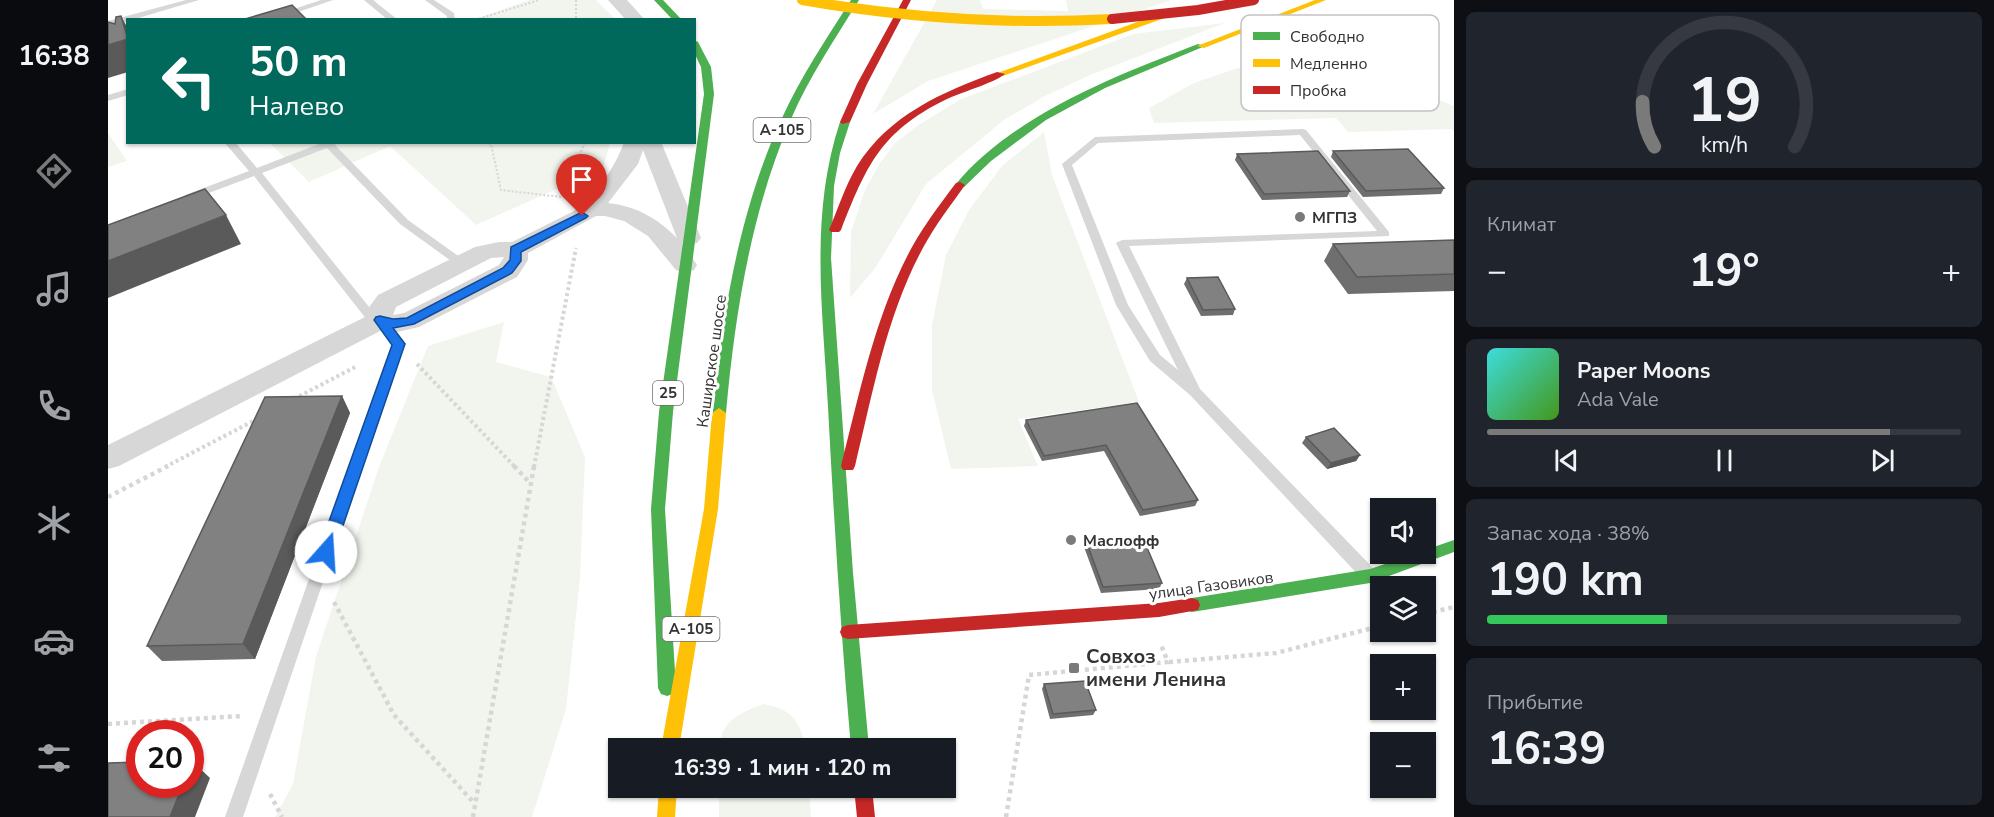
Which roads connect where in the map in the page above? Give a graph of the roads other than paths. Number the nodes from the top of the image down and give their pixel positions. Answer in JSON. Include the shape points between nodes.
{"nodes":[{"id":1,"x":195,"y":0,"type":"edge"},
{"id":2,"x":329,"y":0,"type":"edge"},
{"id":3,"x":368,"y":0,"type":"edge"},
{"id":4,"x":429,"y":0,"type":"edge"},
{"id":5,"x":617,"y":0,"type":"edge"},
{"id":6,"x":657,"y":0,"type":"edge"},
{"id":7,"x":802,"y":0,"type":"edge"},
{"id":8,"x":855,"y":0,"type":"edge"},
{"id":9,"x":907,"y":0,"type":"edge"},
{"id":10,"x":1207,"y":0,"type":"edge"},
{"id":11,"x":1254,"y":0,"type":"edge"},
{"id":12,"x":1322,"y":0,"type":"edge"},
{"id":13,"x":1283,"y":15,"type":"edge"},
{"id":14,"x":130,"y":18,"type":"edge"},
{"id":15,"x":271,"y":18,"type":"edge"},
{"id":16,"x":391,"y":18,"type":"edge"},
{"id":17,"x":451,"y":18,"type":"edge"},
{"id":18,"x":634,"y":18,"type":"edge"},
{"id":19,"x":675,"y":18,"type":"edge"},
{"id":20,"x":126,"y":19,"type":"edge"},
{"id":21,"x":108,"y":24,"type":"edge"},
{"id":22,"x":1241,"y":31,"type":"edge"},
{"id":23,"x":696,"y":46,"type":"edge"},
{"id":24,"x":126,"y":93,"type":"edge"},
{"id":25,"x":108,"y":98,"type":"edge"},
{"id":26,"x":231,"y":144,"type":"edge"},
{"id":27,"x":328,"y":144,"type":"edge"},
{"id":28,"x":332,"y":144,"type":"edge"},
{"id":29,"x":634,"y":144,"type":"edge"},
{"id":30,"x":651,"y":144,"type":"edge"},
{"id":31,"x":257,"y":172,"type":"junction"},
{"id":32,"x":182,"y":200,"type":"edge"},
{"id":33,"x":581,"y":216,"type":"junction"},
{"id":34,"x":689,"y":238,"type":"junction"},
{"id":35,"x":516,"y":250,"type":"junction"},
{"id":36,"x":826,"y":251,"type":"junction"},
{"id":37,"x":462,"y":263,"type":"junction"},
{"id":38,"x":685,"y":265,"type":"junction"},
{"id":39,"x":378,"y":321,"type":"junction"},
{"id":40,"x":1195,"y":392,"type":"junction"},
{"id":41,"x":108,"y":458,"type":"edge"},
{"id":42,"x":840,"y":494,"type":"junction"},
{"id":43,"x":1454,"y":546,"type":"edge"},
{"id":44,"x":1370,"y":576,"type":"junction"},
{"id":45,"x":848,"y":632,"type":"junction"},
{"id":46,"x":669,"y":738,"type":"edge"},
{"id":47,"x":672,"y":738,"type":"edge"},
{"id":48,"x":859,"y":738,"type":"edge"},
{"id":49,"x":667,"y":798,"type":"edge"},
{"id":50,"x":864,"y":798,"type":"edge"},
{"id":51,"x":234,"y":817,"type":"edge"},
{"id":52,"x":666,"y":817,"type":"edge"},
{"id":53,"x":866,"y":817,"type":"edge"}],
"edges":[{"from":1,"to":14,"type":"lane"},
{"from":2,"to":15,"type":"lane"},
{"from":3,"to":16,"type":"lane"},
{"from":4,"to":17,"type":"lane"},
{"from":5,"to":18,"type":"street"},
{"from":6,"to":19,"type":"main road"},
{"from":7,"to":11,"type":"main road","bridge":true,"via":[[954,20],[1015,21],[1150,17]]},
{"from":8,"to":47,"type":"main road","name":"Каширское шоссе","number":"А-105","via":[[786,120],[758,201],[740,273],[722,380],[711,509]]},
{"from":9,"to":36,"type":"main road","via":[[842,130],[830,173]]},
{"from":10,"to":36,"type":"main road","via":[[961,88],[917,110],[886,134],[863,165]]},
{"from":12,"to":13,"type":"main road"},
{"from":20,"to":21,"type":"lane"},
{"from":22,"to":42,"type":"main road","via":[[1087,91],[1028,125],[978,165],[955,191],[907,268],[885,328]]},
{"from":23,"to":34,"type":"main road","number":"25","via":[[706,67],[709,94]]},
{"from":24,"to":25,"type":"lane"},
{"from":26,"to":31,"type":"lane"},
{"from":27,"to":31,"type":"lane"},
{"from":28,"to":37,"type":"lane","via":[[404,222]]},
{"from":29,"to":33,"type":"street","via":[[627,164]]},
{"from":30,"to":34,"type":"street"},
{"from":31,"to":32,"type":"lane"},
{"from":31,"to":39,"type":"lane"},
{"from":33,"to":35,"type":"street"},
{"from":33,"to":38,"type":"street","via":[[603,208],[639,219],[675,248]]},
{"from":34,"to":38,"type":"main road","number":"25"},
{"from":35,"to":37,"type":"street","via":[[484,252]]},
{"from":35,"to":39,"type":"street","via":[[516,261],[508,271],[410,321]]},
{"from":36,"to":42,"type":"main road"},
{"from":37,"to":39,"type":"street","via":[[387,301]]},
{"from":38,"to":46,"type":"main road","number":"25","via":[[658,509]]},
{"from":39,"to":41,"type":"street"},
{"from":39,"to":51,"type":"lane","via":[[398,344]]},
{"from":40,"to":40,"type":"lane","via":[[1122,243],[1385,234],[1303,132],[1095,140],[1067,164],[1122,305],[1155,357]]},
{"from":40,"to":44,"type":"lane"},
{"from":42,"to":45,"type":"main road"},
{"from":43,"to":44,"type":"main road","name":"улица Газовиков"},
{"from":44,"to":45,"type":"main road","name":"улица Газовиков","via":[[1146,611]]},
{"from":45,"to":48,"type":"main road"},
{"from":49,"to":52,"type":"main road"},
{"from":50,"to":53,"type":"main road"}]}
